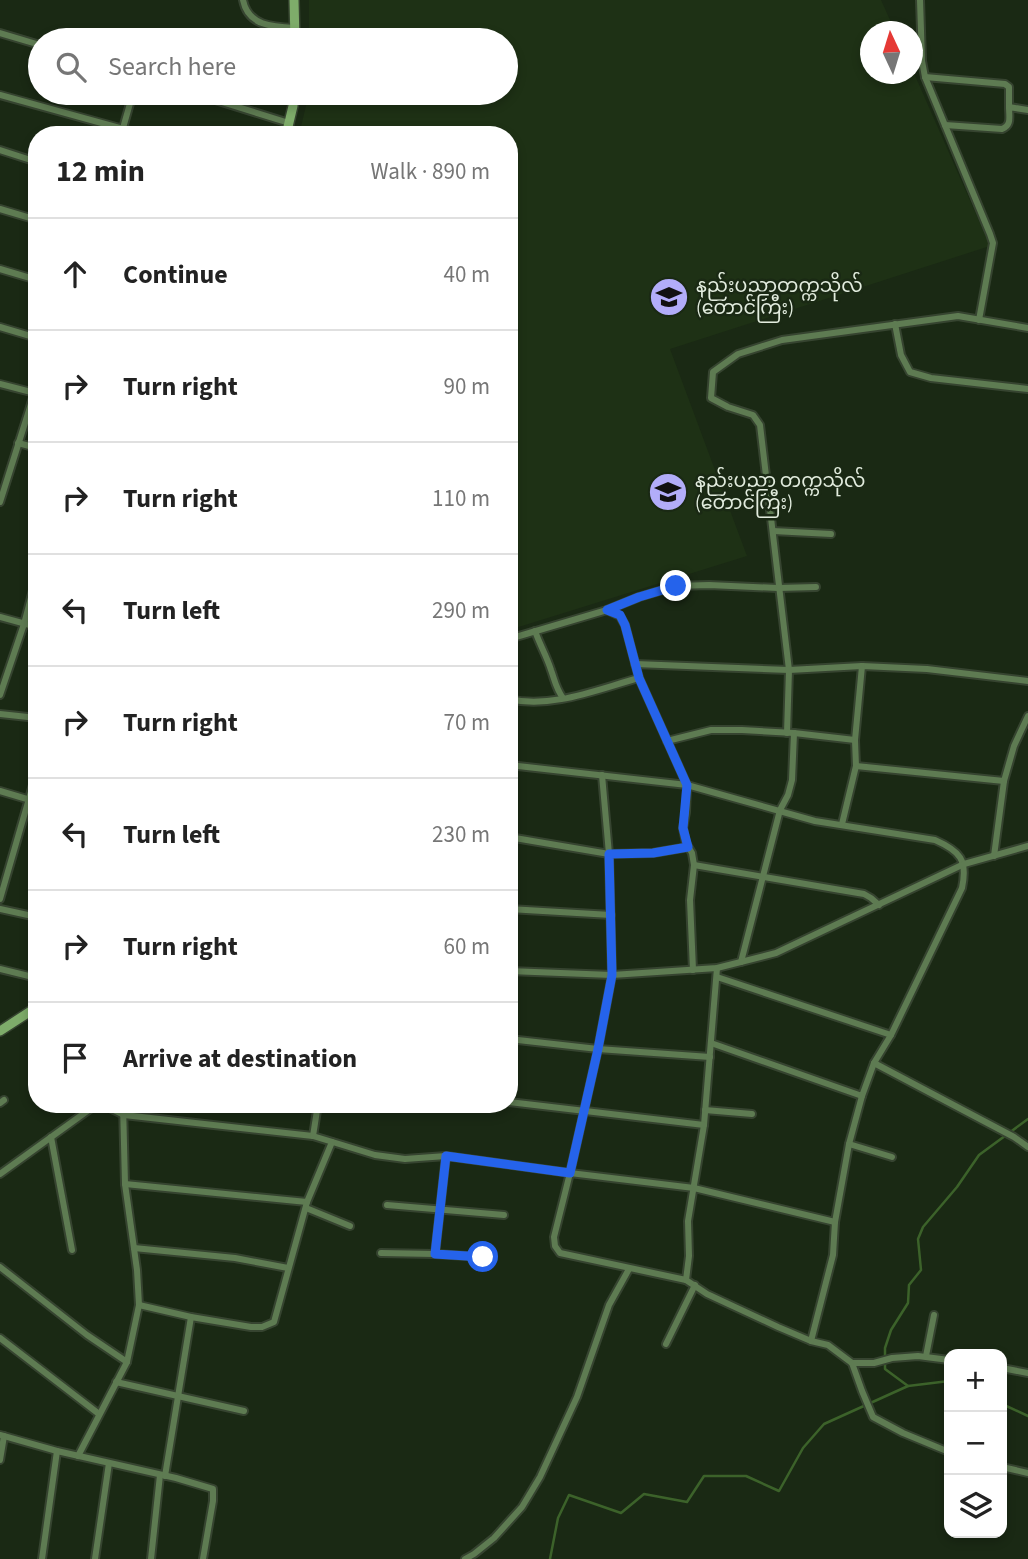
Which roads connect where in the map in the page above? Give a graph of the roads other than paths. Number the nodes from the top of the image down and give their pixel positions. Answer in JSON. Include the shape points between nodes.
{"nodes":[{"id":1,"x":243,"y":0,"type":"edge"},
{"id":2,"x":294,"y":0,"type":"edge"},
{"id":3,"x":920,"y":0,"type":"edge"},
{"id":4,"x":295,"y":27,"type":"joint"},
{"id":5,"x":0,"y":33,"type":"edge"},
{"id":6,"x":28,"y":41,"type":"edge"},
{"id":7,"x":925,"y":77,"type":"junction"},
{"id":8,"x":0,"y":95,"type":"edge"},
{"id":9,"x":28,"y":103,"type":"edge"},
{"id":10,"x":33,"y":105,"type":"edge"},
{"id":11,"x":130,"y":105,"type":"edge"},
{"id":12,"x":231,"y":105,"type":"edge"},
{"id":13,"x":292,"y":105,"type":"edge"},
{"id":14,"x":1009,"y":107,"type":"junction"},
{"id":15,"x":1028,"y":110,"type":"edge"},
{"id":16,"x":289,"y":123,"type":"junction"},
{"id":17,"x":945,"y":125,"type":"junction"},
{"id":18,"x":102,"y":126,"type":"edge"},
{"id":19,"x":124,"y":126,"type":"edge"},
{"id":20,"x":288,"y":126,"type":"edge"},
{"id":21,"x":0,"y":150,"type":"edge"},
{"id":22,"x":28,"y":159,"type":"edge"},
{"id":23,"x":0,"y":209,"type":"edge"},
{"id":24,"x":28,"y":217,"type":"edge"},
{"id":25,"x":0,"y":269,"type":"edge"},
{"id":26,"x":28,"y":277,"type":"edge"},
{"id":27,"x":979,"y":320,"type":"junction"},
{"id":28,"x":895,"y":324,"type":"junction"},
{"id":29,"x":0,"y":327,"type":"edge"},
{"id":30,"x":1028,"y":328,"type":"edge"},
{"id":31,"x":28,"y":335,"type":"edge"},
{"id":32,"x":0,"y":384,"type":"edge"},
{"id":33,"x":1028,"y":389,"type":"edge"},
{"id":34,"x":28,"y":392,"type":"edge"},
{"id":35,"x":28,"y":414,"type":"edge"},
{"id":36,"x":18,"y":443,"type":"junction"},
{"id":37,"x":28,"y":446,"type":"edge"},
{"id":38,"x":0,"y":499,"type":"edge"},
{"id":39,"x":773,"y":531,"type":"junction"},
{"id":40,"x":831,"y":534,"type":"dead end"},
{"id":41,"x":816,"y":587,"type":"dead end"},
{"id":42,"x":778,"y":588,"type":"junction"},
{"id":43,"x":28,"y":609,"type":"edge"},
{"id":44,"x":607,"y":610,"type":"junction"},
{"id":45,"x":0,"y":617,"type":"edge"},
{"id":46,"x":24,"y":624,"type":"junction"},
{"id":47,"x":28,"y":625,"type":"edge"},
{"id":48,"x":535,"y":631,"type":"junction"},
{"id":49,"x":518,"y":636,"type":"edge"},
{"id":50,"x":635,"y":664,"type":"junction"},
{"id":51,"x":862,"y":666,"type":"junction"},
{"id":52,"x":789,"y":670,"type":"junction"},
{"id":53,"x":639,"y":678,"type":"junction"},
{"id":54,"x":1028,"y":681,"type":"edge"},
{"id":55,"x":0,"y":695,"type":"edge"},
{"id":56,"x":563,"y":698,"type":"junction"},
{"id":57,"x":518,"y":701,"type":"edge"},
{"id":58,"x":0,"y":714,"type":"edge"},
{"id":59,"x":1028,"y":716,"type":"edge"},
{"id":60,"x":28,"y":717,"type":"edge"},
{"id":61,"x":791,"y":733,"type":"junction"},
{"id":62,"x":855,"y":740,"type":"junction"},
{"id":63,"x":667,"y":741,"type":"junction"},
{"id":64,"x":518,"y":766,"type":"edge"},
{"id":65,"x":856,"y":766,"type":"junction"},
{"id":66,"x":602,"y":775,"type":"junction"},
{"id":67,"x":1004,"y":781,"type":"junction"},
{"id":68,"x":687,"y":785,"type":"junction"},
{"id":69,"x":0,"y":791,"type":"edge"},
{"id":70,"x":28,"y":798,"type":"edge"},
{"id":71,"x":28,"y":801,"type":"edge"},
{"id":72,"x":780,"y":810,"type":"junction"},
{"id":73,"x":842,"y":824,"type":"junction"},
{"id":74,"x":518,"y":839,"type":"edge"},
{"id":75,"x":1028,"y":846,"type":"edge"},
{"id":76,"x":688,"y":847,"type":"junction"},
{"id":77,"x":609,"y":854,"type":"junction"},
{"id":78,"x":995,"y":856,"type":"junction"},
{"id":79,"x":964,"y":864,"type":"junction"},
{"id":80,"x":695,"y":865,"type":"junction"},
{"id":81,"x":763,"y":876,"type":"junction"},
{"id":82,"x":0,"y":899,"type":"edge"},
{"id":83,"x":879,"y":905,"type":"junction"},
{"id":84,"x":0,"y":909,"type":"edge"},
{"id":85,"x":518,"y":910,"type":"edge"},
{"id":86,"x":28,"y":915,"type":"edge"},
{"id":87,"x":611,"y":915,"type":"junction"},
{"id":88,"x":741,"y":962,"type":"junction"},
{"id":89,"x":717,"y":968,"type":"junction"},
{"id":90,"x":0,"y":969,"type":"edge"},
{"id":91,"x":693,"y":970,"type":"junction"},
{"id":92,"x":518,"y":971,"type":"edge"},
{"id":93,"x":28,"y":974,"type":"edge"},
{"id":94,"x":612,"y":975,"type":"junction"},
{"id":95,"x":717,"y":977,"type":"junction"},
{"id":96,"x":28,"y":1013,"type":"edge"},
{"id":97,"x":0,"y":1031,"type":"edge"},
{"id":98,"x":891,"y":1035,"type":"junction"},
{"id":99,"x":518,"y":1040,"type":"edge"},
{"id":100,"x":712,"y":1043,"type":"junction"},
{"id":101,"x":598,"y":1049,"type":"junction"},
{"id":102,"x":710,"y":1057,"type":"junction"},
{"id":103,"x":874,"y":1063,"type":"junction"},
{"id":104,"x":862,"y":1096,"type":"junction"},
{"id":105,"x":518,"y":1103,"type":"edge"},
{"id":106,"x":584,"y":1110,"type":"junction"},
{"id":107,"x":705,"y":1110,"type":"junction"},
{"id":108,"x":87,"y":1113,"type":"edge"},
{"id":109,"x":120,"y":1113,"type":"edge"},
{"id":110,"x":317,"y":1113,"type":"edge"},
{"id":111,"x":752,"y":1114,"type":"dead end"},
{"id":112,"x":124,"y":1115,"type":"junction"},
{"id":113,"x":704,"y":1125,"type":"junction"},
{"id":114,"x":313,"y":1136,"type":"junction"},
{"id":115,"x":51,"y":1137,"type":"junction"},
{"id":116,"x":331,"y":1142,"type":"junction"},
{"id":117,"x":849,"y":1144,"type":"junction"},
{"id":118,"x":1028,"y":1147,"type":"edge"},
{"id":119,"x":446,"y":1156,"type":"junction"},
{"id":120,"x":892,"y":1157,"type":"dead end"},
{"id":121,"x":570,"y":1173,"type":"junction"},
{"id":122,"x":0,"y":1174,"type":"edge"},
{"id":123,"x":125,"y":1184,"type":"junction"},
{"id":124,"x":694,"y":1188,"type":"junction"},
{"id":125,"x":306,"y":1205,"type":"junction"},
{"id":126,"x":387,"y":1205,"type":"dead end"},
{"id":127,"x":441,"y":1210,"type":"junction"},
{"id":128,"x":504,"y":1215,"type":"dead end"},
{"id":129,"x":835,"y":1222,"type":"junction"},
{"id":130,"x":350,"y":1226,"type":"dead end"},
{"id":131,"x":134,"y":1248,"type":"junction"},
{"id":132,"x":72,"y":1250,"type":"dead end"},
{"id":133,"x":381,"y":1253,"type":"dead end"},
{"id":134,"x":435,"y":1254,"type":"junction"},
{"id":135,"x":483,"y":1257,"type":"dead end"},
{"id":136,"x":0,"y":1267,"type":"edge"},
{"id":137,"x":288,"y":1268,"type":"junction"},
{"id":138,"x":629,"y":1269,"type":"junction"},
{"id":139,"x":686,"y":1280,"type":"junction"},
{"id":140,"x":695,"y":1285,"type":"junction"},
{"id":141,"x":139,"y":1305,"type":"junction"},
{"id":142,"x":934,"y":1315,"type":"dead end"},
{"id":143,"x":191,"y":1317,"type":"junction"},
{"id":144,"x":0,"y":1338,"type":"edge"},
{"id":145,"x":811,"y":1341,"type":"junction"},
{"id":146,"x":666,"y":1344,"type":"dead end"},
{"id":147,"x":926,"y":1356,"type":"junction"},
{"id":148,"x":944,"y":1359,"type":"edge"},
{"id":149,"x":127,"y":1362,"type":"junction"},
{"id":150,"x":852,"y":1363,"type":"junction"},
{"id":151,"x":1007,"y":1369,"type":"edge"},
{"id":152,"x":1028,"y":1373,"type":"edge"},
{"id":153,"x":116,"y":1382,"type":"junction"},
{"id":154,"x":179,"y":1395,"type":"junction"},
{"id":155,"x":244,"y":1411,"type":"dead end"},
{"id":156,"x":99,"y":1414,"type":"junction"},
{"id":157,"x":2,"y":1435,"type":"edge"},
{"id":158,"x":944,"y":1450,"type":"edge"},
{"id":159,"x":57,"y":1451,"type":"junction"},
{"id":160,"x":78,"y":1456,"type":"junction"},
{"id":161,"x":0,"y":1460,"type":"edge"},
{"id":162,"x":109,"y":1463,"type":"junction"},
{"id":163,"x":1007,"y":1468,"type":"edge"},
{"id":164,"x":1028,"y":1473,"type":"edge"},
{"id":165,"x":162,"y":1475,"type":"junction"},
{"id":166,"x":42,"y":1559,"type":"edge"},
{"id":167,"x":96,"y":1559,"type":"edge"},
{"id":168,"x":150,"y":1559,"type":"edge"},
{"id":169,"x":203,"y":1559,"type":"edge"},
{"id":170,"x":465,"y":1559,"type":"edge"}],
"edges":[{"from":1,"to":4,"type":"street","via":[[252,19],[269,27]]},
{"from":2,"to":4,"type":"main road"},
{"from":3,"to":7,"type":"street"},
{"from":5,"to":6,"type":"street"},
{"from":7,"to":14,"type":"street","via":[[1004,84],[1009,87]]},
{"from":7,"to":17,"type":"street"},
{"from":8,"to":9,"type":"street"},
{"from":10,"to":18,"type":"street"},
{"from":11,"to":19,"type":"street"},
{"from":12,"to":16,"type":"street"},
{"from":13,"to":16,"type":"main road"},
{"from":14,"to":15,"type":"street"},
{"from":14,"to":17,"type":"street","via":[[1009,124],[1002,129]]},
{"from":16,"to":20,"type":"main road"},
{"from":17,"to":27,"type":"street","via":[[993,243]]},
{"from":21,"to":22,"type":"street"},
{"from":23,"to":24,"type":"street"},
{"from":25,"to":26,"type":"street"},
{"from":27,"to":28,"type":"street","via":[[958,316]]},
{"from":27,"to":30,"type":"street"},
{"from":28,"to":33,"type":"street","via":[[901,355],[910,372]]},
{"from":28,"to":39,"type":"street","via":[[782,340],[738,354],[713,372],[711,398],[753,415],[760,425]]},
{"from":29,"to":31,"type":"street"},
{"from":32,"to":34,"type":"street"},
{"from":35,"to":36,"type":"street"},
{"from":36,"to":37,"type":"street"},
{"from":36,"to":38,"type":"street"},
{"from":39,"to":40,"type":"street"},
{"from":39,"to":42,"type":"street"},
{"from":41,"to":42,"type":"street"},
{"from":42,"to":44,"type":"street","via":[[676,586]]},
{"from":42,"to":52,"type":"street"},
{"from":43,"to":46,"type":"street"},
{"from":44,"to":48,"type":"street"},
{"from":44,"to":50,"type":"street","via":[[620,615]]},
{"from":45,"to":46,"type":"street"},
{"from":46,"to":47,"type":"street"},
{"from":46,"to":55,"type":"street"},
{"from":48,"to":49,"type":"street"},
{"from":48,"to":56,"type":"street"},
{"from":50,"to":52,"type":"street"},
{"from":50,"to":53,"type":"street"},
{"from":51,"to":52,"type":"street"},
{"from":51,"to":54,"type":"street"},
{"from":51,"to":62,"type":"street"},
{"from":52,"to":61,"type":"street"},
{"from":53,"to":56,"type":"street"},
{"from":53,"to":63,"type":"street"},
{"from":56,"to":57,"type":"street"},
{"from":58,"to":60,"type":"street"},
{"from":59,"to":67,"type":"street"},
{"from":61,"to":62,"type":"street"},
{"from":61,"to":63,"type":"street","via":[[711,730]]},
{"from":61,"to":72,"type":"street","via":[[792,780]]},
{"from":62,"to":65,"type":"street"},
{"from":63,"to":68,"type":"street"},
{"from":64,"to":66,"type":"street"},
{"from":65,"to":67,"type":"street"},
{"from":65,"to":73,"type":"street"},
{"from":66,"to":68,"type":"street"},
{"from":66,"to":77,"type":"street"},
{"from":67,"to":78,"type":"street"},
{"from":68,"to":72,"type":"street"},
{"from":68,"to":76,"type":"street","via":[[683,828]]},
{"from":69,"to":70,"type":"street"},
{"from":71,"to":82,"type":"street"},
{"from":72,"to":73,"type":"street"},
{"from":72,"to":81,"type":"street"},
{"from":73,"to":79,"type":"street","via":[[934,840],[953,850]]},
{"from":74,"to":77,"type":"street"},
{"from":75,"to":78,"type":"street"},
{"from":76,"to":77,"type":"street"},
{"from":76,"to":80,"type":"street"},
{"from":77,"to":87,"type":"street"},
{"from":78,"to":79,"type":"street"},
{"from":79,"to":83,"type":"street"},
{"from":79,"to":98,"type":"street","via":[[962,888]]},
{"from":80,"to":81,"type":"street"},
{"from":80,"to":91,"type":"street","via":[[690,900]]},
{"from":81,"to":83,"type":"street","via":[[864,894]]},
{"from":81,"to":88,"type":"street"},
{"from":83,"to":88,"type":"street","via":[[776,953]]},
{"from":84,"to":86,"type":"street"},
{"from":85,"to":87,"type":"street"},
{"from":87,"to":94,"type":"street"},
{"from":88,"to":89,"type":"street"},
{"from":89,"to":91,"type":"street"},
{"from":89,"to":95,"type":"street"},
{"from":90,"to":93,"type":"street"},
{"from":91,"to":94,"type":"street"},
{"from":92,"to":94,"type":"street"},
{"from":94,"to":101,"type":"street"},
{"from":95,"to":98,"type":"street"},
{"from":95,"to":100,"type":"street"},
{"from":96,"to":97,"type":"main road"},
{"from":98,"to":103,"type":"street"},
{"from":99,"to":101,"type":"street"},
{"from":100,"to":102,"type":"street"},
{"from":100,"to":104,"type":"street"},
{"from":101,"to":102,"type":"street"},
{"from":101,"to":106,"type":"street"},
{"from":102,"to":107,"type":"street"},
{"from":103,"to":104,"type":"street"},
{"from":103,"to":118,"type":"street"},
{"from":104,"to":117,"type":"street"},
{"from":105,"to":106,"type":"street"},
{"from":106,"to":113,"type":"street"},
{"from":106,"to":121,"type":"street"},
{"from":107,"to":111,"type":"street"},
{"from":107,"to":113,"type":"street"},
{"from":108,"to":115,"type":"street"},
{"from":109,"to":112,"type":"street"},
{"from":110,"to":114,"type":"street"},
{"from":112,"to":114,"type":"street"},
{"from":112,"to":123,"type":"street"},
{"from":113,"to":124,"type":"street"},
{"from":114,"to":116,"type":"street"},
{"from":115,"to":122,"type":"street"},
{"from":115,"to":132,"type":"street"},
{"from":116,"to":119,"type":"street","via":[[375,1155]]},
{"from":116,"to":125,"type":"street"},
{"from":117,"to":120,"type":"street"},
{"from":117,"to":129,"type":"street"},
{"from":119,"to":121,"type":"street"},
{"from":119,"to":127,"type":"street"},
{"from":121,"to":124,"type":"street"},
{"from":121,"to":138,"type":"street","via":[[555,1246],[560,1253]]},
{"from":123,"to":125,"type":"street"},
{"from":123,"to":131,"type":"street"},
{"from":124,"to":129,"type":"street"},
{"from":124,"to":139,"type":"street"},
{"from":125,"to":130,"type":"street"},
{"from":125,"to":137,"type":"street"},
{"from":126,"to":127,"type":"street"},
{"from":127,"to":128,"type":"street"},
{"from":127,"to":134,"type":"street"},
{"from":129,"to":145,"type":"street","via":[[833,1255]]},
{"from":131,"to":137,"type":"street"},
{"from":131,"to":141,"type":"street"},
{"from":133,"to":134,"type":"street"},
{"from":134,"to":135,"type":"street"},
{"from":136,"to":149,"type":"street"},
{"from":137,"to":143,"type":"street","via":[[274,1322],[251,1327]]},
{"from":138,"to":139,"type":"street"},
{"from":138,"to":170,"type":"street","via":[[609,1305],[577,1397],[540,1477],[522,1507],[494,1538]]},
{"from":139,"to":140,"type":"street"},
{"from":140,"to":145,"type":"street"},
{"from":140,"to":146,"type":"street"},
{"from":141,"to":143,"type":"street"},
{"from":141,"to":149,"type":"street"},
{"from":142,"to":147,"type":"street"},
{"from":143,"to":154,"type":"street"},
{"from":144,"to":156,"type":"street"},
{"from":145,"to":150,"type":"street","via":[[828,1345]]},
{"from":147,"to":148,"type":"street"},
{"from":147,"to":150,"type":"street"},
{"from":149,"to":153,"type":"street"},
{"from":150,"to":158,"type":"street","via":[[873,1417]]},
{"from":151,"to":152,"type":"street"},
{"from":153,"to":154,"type":"street"},
{"from":153,"to":156,"type":"street"},
{"from":154,"to":155,"type":"street"},
{"from":154,"to":165,"type":"street"},
{"from":156,"to":160,"type":"street"},
{"from":157,"to":159,"type":"street"},
{"from":157,"to":161,"type":"street"},
{"from":159,"to":160,"type":"street"},
{"from":159,"to":166,"type":"street"},
{"from":160,"to":162,"type":"street"},
{"from":162,"to":165,"type":"street"},
{"from":162,"to":167,"type":"street"},
{"from":163,"to":164,"type":"street"},
{"from":165,"to":168,"type":"street"},
{"from":165,"to":169,"type":"street","via":[[213,1489]]}]}
